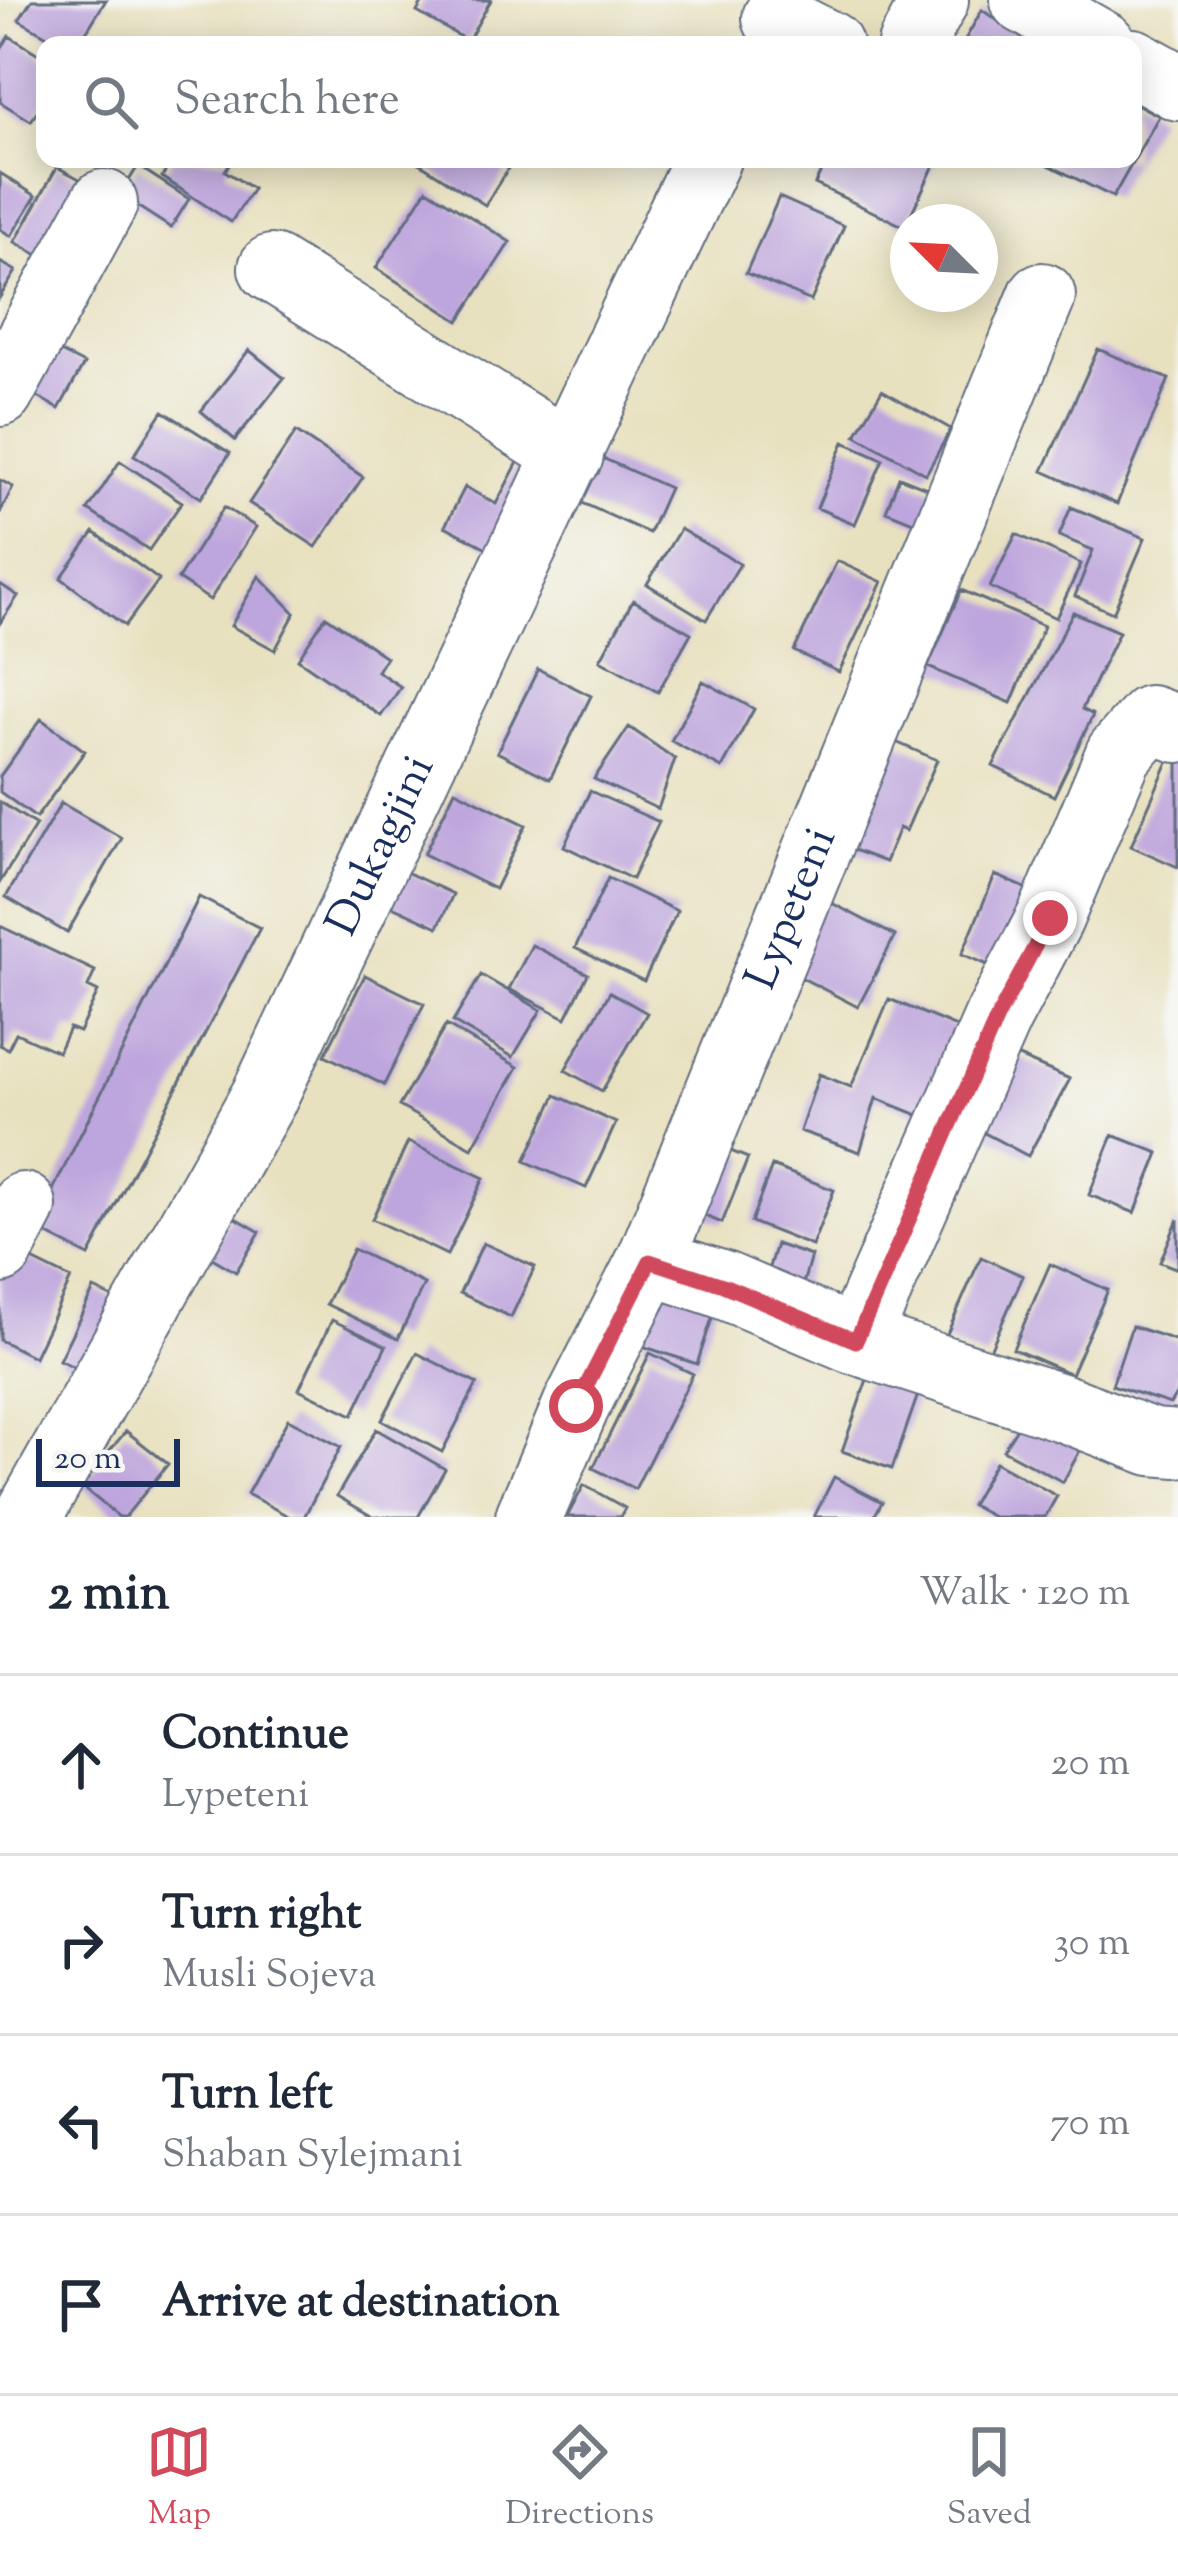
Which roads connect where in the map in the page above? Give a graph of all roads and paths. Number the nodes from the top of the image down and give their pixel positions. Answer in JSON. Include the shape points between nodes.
{"nodes":[{"id":1,"x":935,"y":0,"type":"edge"},
{"id":2,"x":1024,"y":0,"type":"edge"},
{"id":3,"x":916,"y":36,"type":"edge"},
{"id":4,"x":1087,"y":36,"type":"edge"},
{"id":5,"x":1142,"y":67,"type":"edge"},
{"id":6,"x":1178,"y":87,"type":"edge"},
{"id":7,"x":703,"y":168,"type":"edge"},
{"id":8,"x":104,"y":203,"type":"dead end"},
{"id":9,"x":272,"y":268,"type":"dead end"},
{"id":10,"x":1042,"y":296,"type":"dead end"},
{"id":11,"x":0,"y":393,"type":"edge"},
{"id":12,"x":570,"y":455,"type":"junction"},
{"id":13,"x":1178,"y":729,"type":"edge"},
{"id":14,"x":650,"y":1261,"type":"junction"},
{"id":15,"x":856,"y":1341,"type":"junction"},
{"id":16,"x":1178,"y":1444,"type":"edge"},
{"id":17,"x":28,"y":1517,"type":"edge"},
{"id":18,"x":530,"y":1517,"type":"edge"}],
"edges":[{"from":1,"to":3,"type":"street"},
{"from":2,"to":4,"type":"street"},
{"from":5,"to":6,"type":"street"},
{"from":7,"to":12,"type":"street","name":"Dukagjini"},
{"from":8,"to":11,"type":"street"},
{"from":9,"to":12,"type":"street"},
{"from":10,"to":14,"type":"street","name":"Lypeteni"},
{"from":12,"to":17,"type":"street","name":"Dukagjini","via":[[264,1097]]},
{"from":13,"to":15,"type":"street","via":[[1150,718],[1118,754]]},
{"from":14,"to":15,"type":"street"},
{"from":14,"to":18,"type":"street","name":"Lypeteni"},
{"from":15,"to":16,"type":"street","via":[[1152,1442]]}]}
